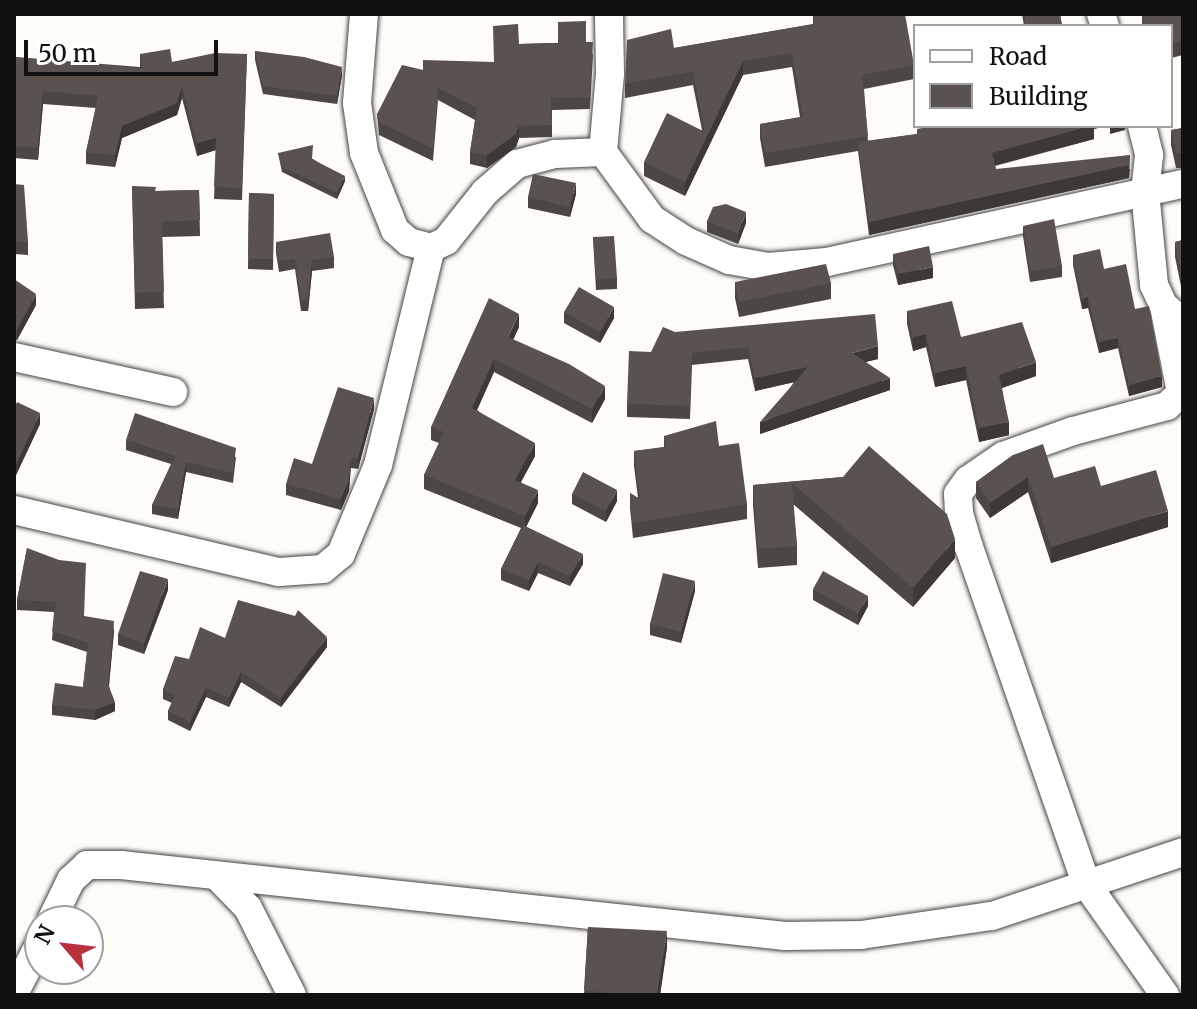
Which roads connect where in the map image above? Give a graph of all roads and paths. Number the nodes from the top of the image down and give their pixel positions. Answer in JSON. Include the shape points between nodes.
{"nodes":[{"id":1,"x":364,"y":14,"type":"edge"},
{"id":2,"x":609,"y":14,"type":"edge"},
{"id":3,"x":1142,"y":128,"type":"edge"},
{"id":4,"x":603,"y":152,"type":"junction"},
{"id":5,"x":1183,"y":184,"type":"edge"},
{"id":6,"x":1145,"y":191,"type":"junction"},
{"id":7,"x":431,"y":248,"type":"junction"},
{"id":8,"x":1173,"y":313,"type":"edge"},
{"id":9,"x":14,"y":357,"type":"edge"},
{"id":10,"x":173,"y":392,"type":"dead end"},
{"id":11,"x":14,"y":510,"type":"edge"},
{"id":12,"x":1183,"y":852,"type":"edge"},
{"id":13,"x":218,"y":877,"type":"junction"},
{"id":14,"x":1087,"y":885,"type":"junction"},
{"id":15,"x":59,"y":905,"type":"edge"},
{"id":16,"x":24,"y":974,"type":"edge"},
{"id":17,"x":14,"y":994,"type":"edge"},
{"id":18,"x":292,"y":995,"type":"edge"},
{"id":19,"x":1165,"y":995,"type":"edge"}],
"edges":[{"from":1,"to":7,"type":"street","via":[[357,103],[364,153],[395,230],[409,242]]},
{"from":2,"to":4,"type":"street"},
{"from":3,"to":6,"type":"street","via":[[1149,155]]},
{"from":4,"to":6,"type":"street","via":[[652,219],[729,260],[768,267],[827,262]]},
{"from":4,"to":7,"type":"street","via":[[555,154],[517,164],[485,192],[446,241]]},
{"from":5,"to":6,"type":"street"},
{"from":6,"to":8,"type":"street","via":[[1154,285]]},
{"from":7,"to":11,"type":"street","via":[[378,465],[341,554],[323,569],[279,572]]},
{"from":8,"to":14,"type":"street","via":[[1181,393],[1167,406],[1003,456],[968,480],[958,494],[969,547]]},
{"from":9,"to":10,"type":"street"},
{"from":12,"to":14,"type":"street"},
{"from":13,"to":14,"type":"street","via":[[785,936],[861,935],[992,916]]},
{"from":13,"to":15,"type":"street","via":[[87,865],[71,880]]},
{"from":13,"to":18,"type":"street","via":[[248,908]]},
{"from":14,"to":19,"type":"street"},
{"from":16,"to":17,"type":"street"}]}
